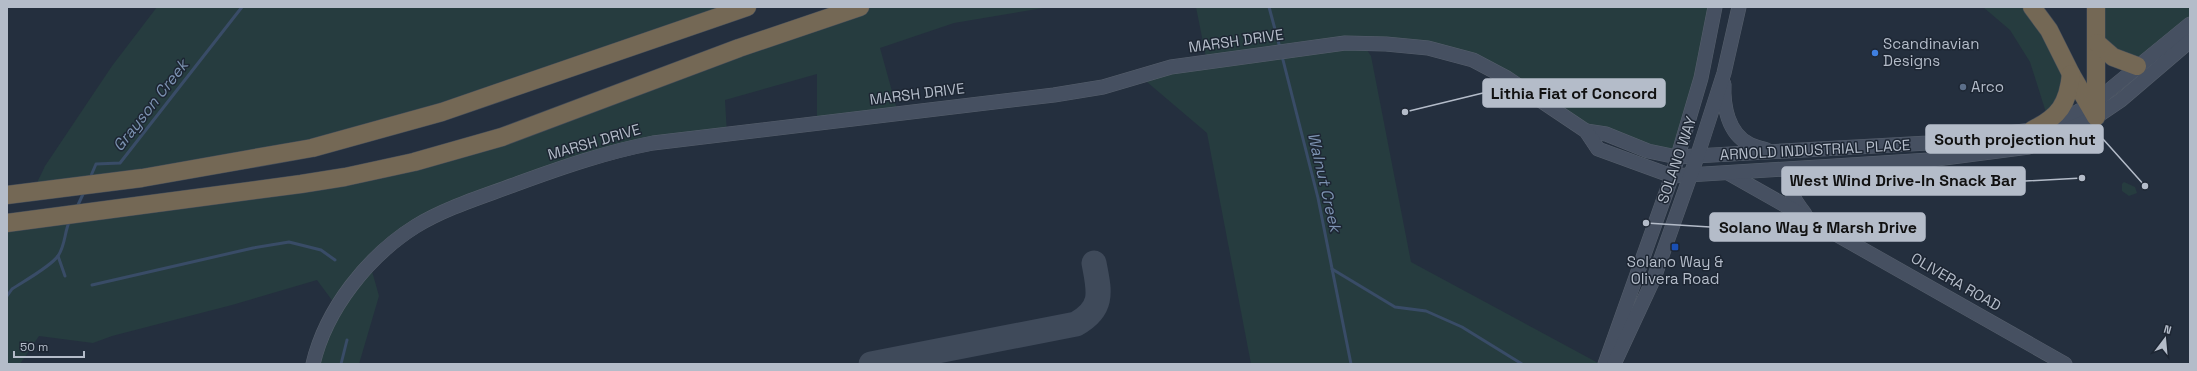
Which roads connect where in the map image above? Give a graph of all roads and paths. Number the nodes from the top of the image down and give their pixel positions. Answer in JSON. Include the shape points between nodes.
{"nodes":[{"id":1,"x":747,"y":7,"type":"edge"},
{"id":2,"x":860,"y":7,"type":"edge"},
{"id":3,"x":1715,"y":7,"type":"edge"},
{"id":4,"x":1739,"y":7,"type":"edge"},
{"id":5,"x":2032,"y":7,"type":"edge"},
{"id":6,"x":2096,"y":7,"type":"edge"},
{"id":7,"x":2190,"y":24,"type":"edge"},
{"id":8,"x":2190,"y":41,"type":"edge"},
{"id":9,"x":2097,"y":43,"type":"junction"},
{"id":10,"x":2137,"y":66,"type":"junction"},
{"id":11,"x":1724,"y":73,"type":"junction"},
{"id":12,"x":2070,"y":74,"type":"junction"},
{"id":13,"x":2094,"y":108,"type":"junction"},
{"id":14,"x":2032,"y":130,"type":"junction"},
{"id":15,"x":1586,"y":131,"type":"junction"},
{"id":16,"x":1777,"y":153,"type":"junction"},
{"id":17,"x":1697,"y":157,"type":"junction"},
{"id":18,"x":1677,"y":158,"type":"junction"},
{"id":19,"x":1801,"y":169,"type":"junction"},
{"id":20,"x":1728,"y":173,"type":"junction"},
{"id":21,"x":1690,"y":175,"type":"junction"},
{"id":22,"x":1672,"y":176,"type":"junction"},
{"id":23,"x":7,"y":185,"type":"edge"},
{"id":24,"x":32,"y":189,"type":"junction"},
{"id":25,"x":7,"y":195,"type":"edge"},
{"id":26,"x":1809,"y":219,"type":"junction"},
{"id":27,"x":8,"y":227,"type":"edge"},
{"id":28,"x":313,"y":364,"type":"edge"},
{"id":29,"x":1604,"y":364,"type":"edge"},
{"id":30,"x":1614,"y":364,"type":"edge"},
{"id":31,"x":2065,"y":364,"type":"edge"}],
"edges":[{"from":1,"to":24,"type":"highway","via":[[442,112],[312,148],[142,178],[54,189]]},
{"from":2,"to":27,"type":"highway","via":[[739,48],[495,139],[381,170],[272,188],[246,202]]},
{"from":3,"to":18,"type":"street","name":"SOLANO WAY","via":[[1701,78]]},
{"from":4,"to":11,"type":"street","name":"SOLANO WAY"},
{"from":5,"to":12,"type":"highway","via":[[2049,30]]},
{"from":6,"to":9,"type":"highway"},
{"from":7,"to":10,"type":"street","name":"ARNOLD INDUSTRIAL PLACE"},
{"from":8,"to":13,"type":"street","name":"ARNOLD INDUSTRIAL PLACE","via":[[2121,100]]},
{"from":9,"to":10,"type":"highway","via":[[2113,57]]},
{"from":9,"to":13,"type":"highway"},
{"from":10,"to":13,"type":"street","name":"ARNOLD INDUSTRIAL PLACE"},
{"from":11,"to":16,"type":"street","via":[[1724,98],[1731,127],[1749,145]]},
{"from":11,"to":17,"type":"street","name":"SOLANO WAY"},
{"from":12,"to":13,"type":"highway"},
{"from":12,"to":14,"type":"highway","via":[[2069,92],[2061,109],[2049,122]]},
{"from":13,"to":14,"type":"street","name":"ARNOLD INDUSTRIAL PLACE"},
{"from":13,"to":19,"type":"street","name":"ARNOLD INDUSTRIAL PLACE","via":[[2029,147],[1929,160]]},
{"from":14,"to":16,"type":"street","name":"ARNOLD INDUSTRIAL PLACE","via":[[1928,143]]},
{"from":15,"to":18,"type":"street","name":"MARSH DRIVE","via":[[1606,134],[1648,151]]},
{"from":15,"to":22,"type":"street","name":"MARSH DRIVE","via":[[1598,149]]},
{"from":15,"to":28,"type":"street","name":"MARSH DRIVE","via":[[1507,78],[1473,60],[1428,48],[1345,43],[1171,67],[1103,87],[652,143],[576,162],[446,211],[416,226],[391,244],[370,264],[338,307],[321,338]]},
{"from":16,"to":17,"type":"street","name":"ARNOLD INDUSTRIAL PLACE"},
{"from":17,"to":18,"type":"street","name":"ARNOLD INDUSTRIAL PLACE"},
{"from":17,"to":21,"type":"street","name":"SOLANO WAY"},
{"from":18,"to":22,"type":"street","name":"SOLANO WAY"},
{"from":19,"to":20,"type":"street","name":"ARNOLD INDUSTRIAL PLACE"},
{"from":19,"to":26,"type":"street","via":[[1792,182],[1791,193]]},
{"from":20,"to":21,"type":"street","name":"ARNOLD INDUSTRIAL PLACE"},
{"from":20,"to":26,"type":"street","name":"OLIVERA ROAD"},
{"from":21,"to":22,"type":"street","name":"ARNOLD INDUSTRIAL PLACE"},
{"from":21,"to":30,"type":"street","name":"SOLANO WAY","via":[[1654,278]]},
{"from":22,"to":29,"type":"street","name":"SOLANO WAY"},
{"from":23,"to":24,"type":"highway"},
{"from":24,"to":25,"type":"highway"},
{"from":26,"to":31,"type":"street","name":"OLIVERA ROAD"}]}
